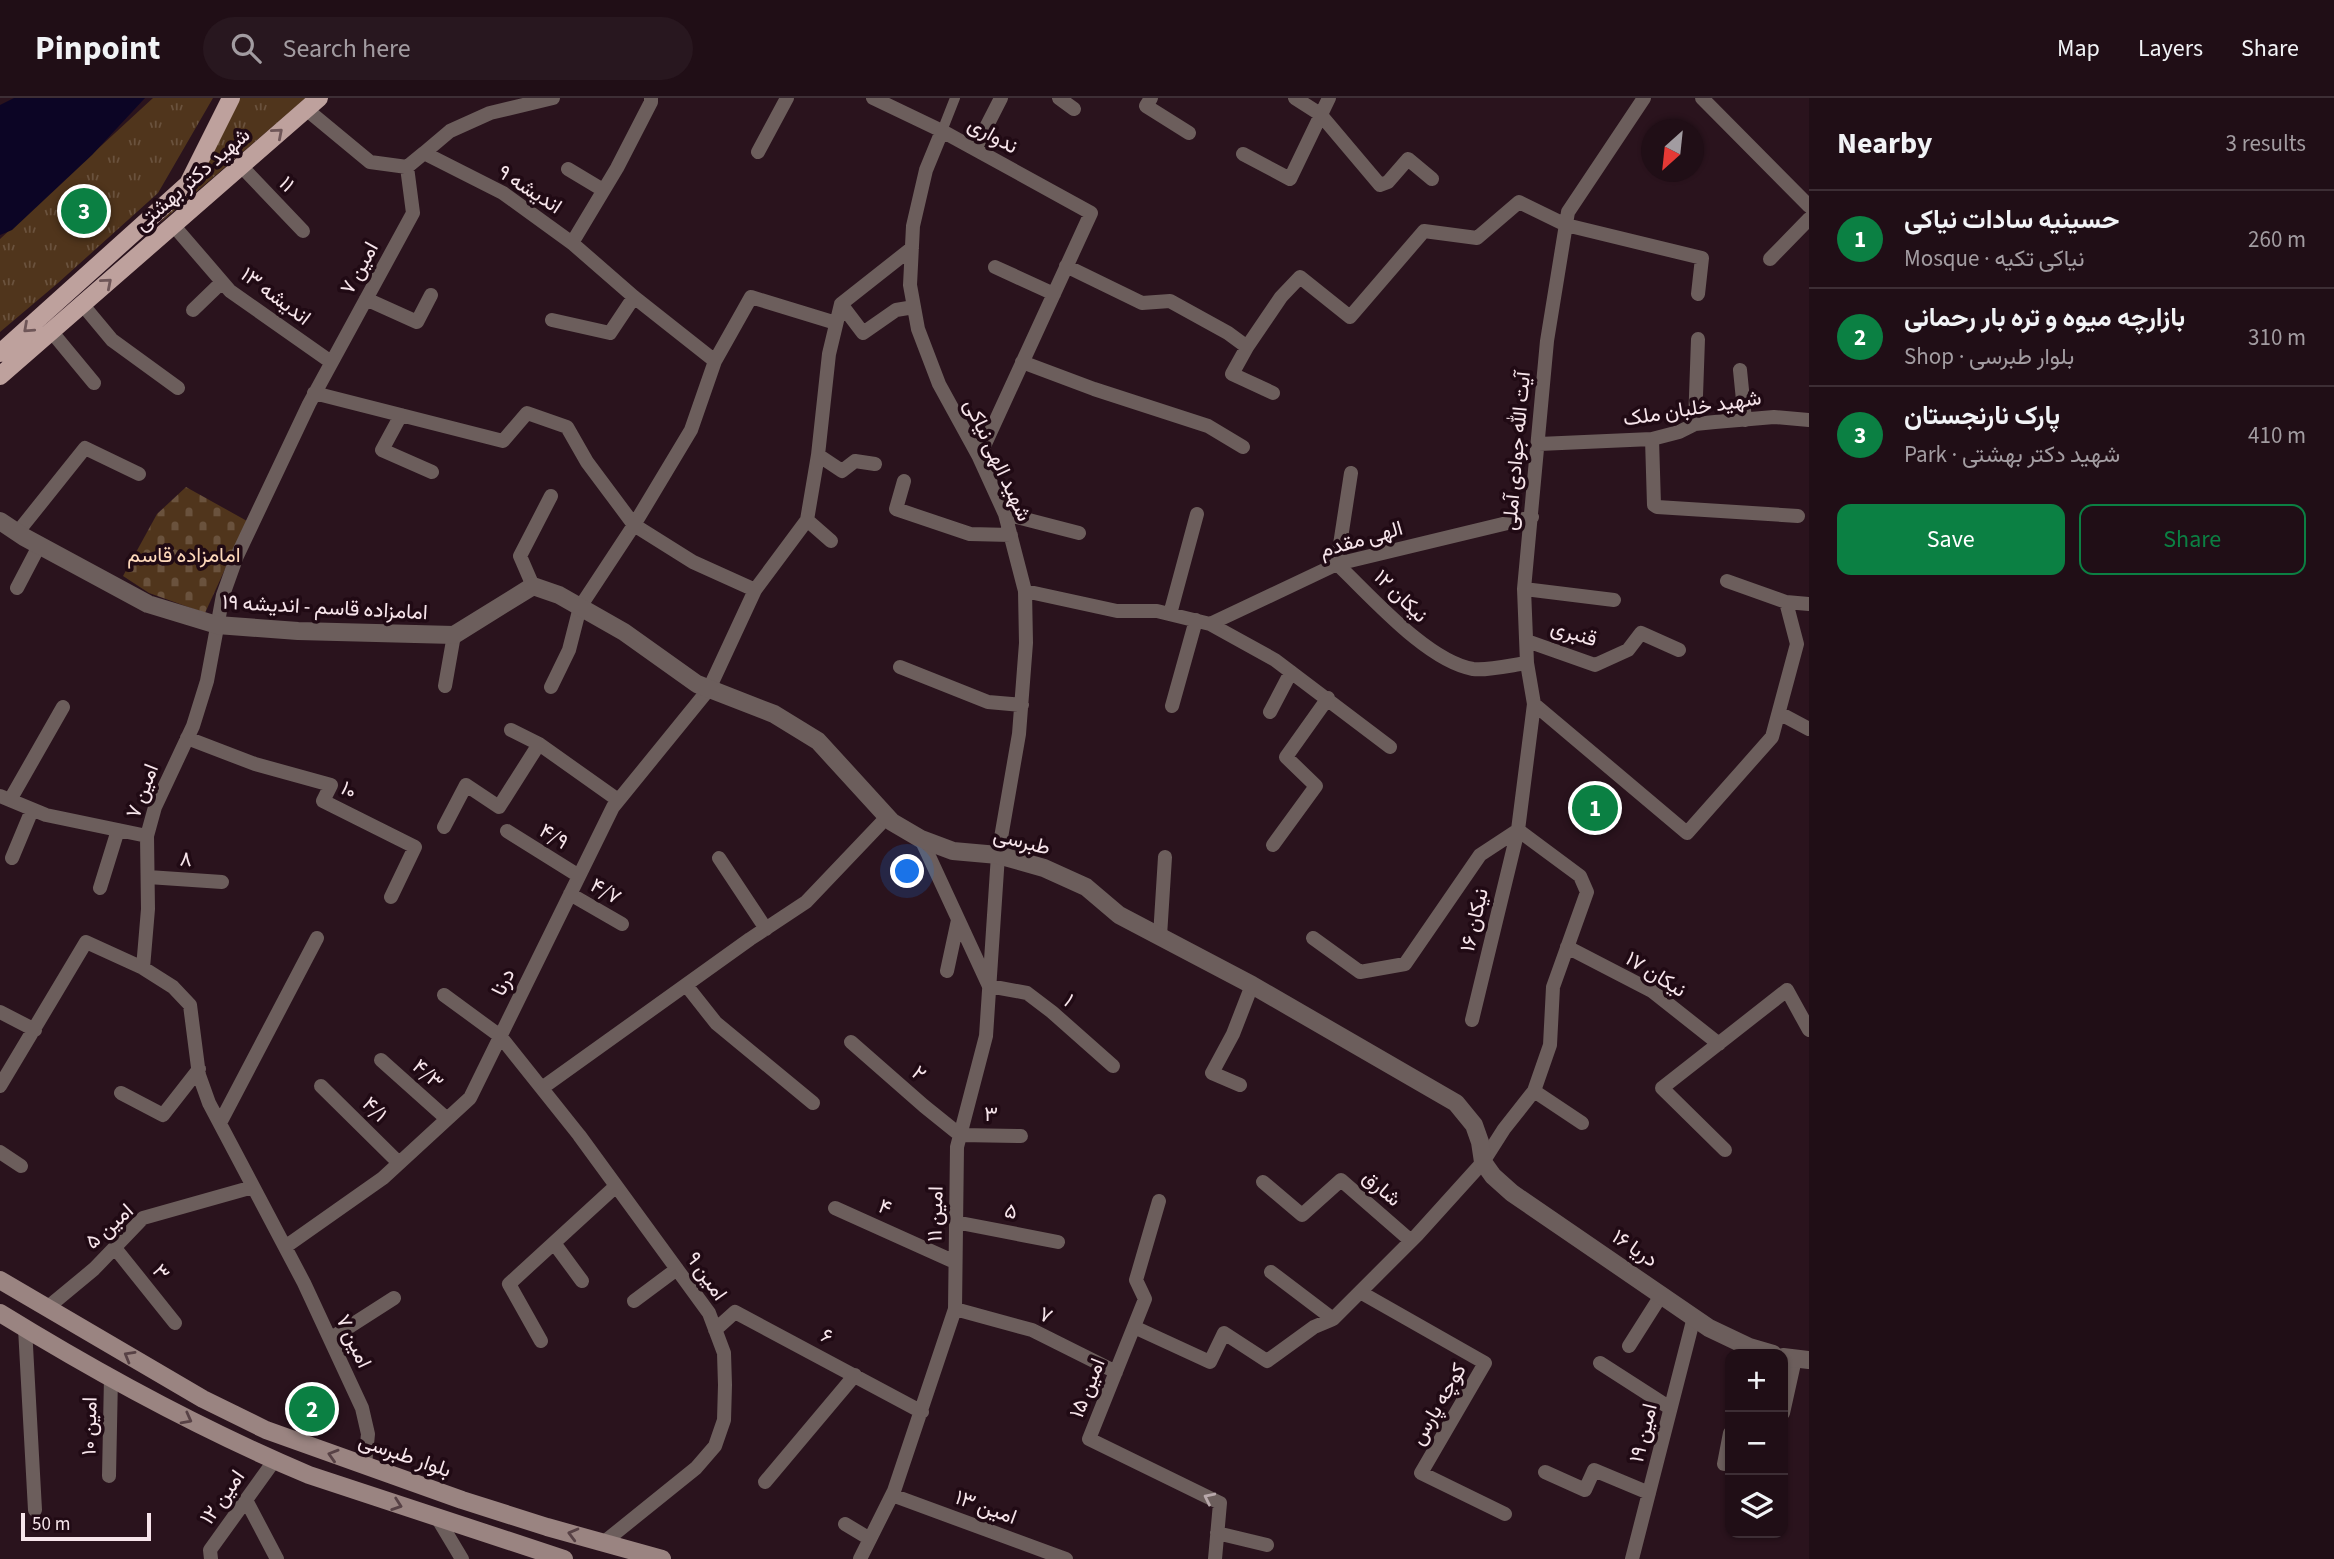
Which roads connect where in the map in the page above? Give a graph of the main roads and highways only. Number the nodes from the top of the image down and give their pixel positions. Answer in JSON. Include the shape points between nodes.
{"nodes":[{"id":1,"x":230,"y":98,"type":"edge"},
{"id":2,"x":312,"y":104,"type":"edge"},
{"id":3,"x":0,"y":353,"type":"edge"},
{"id":4,"x":0,"y":376,"type":"edge"},
{"id":5,"x":0,"y":1280,"type":"edge"},
{"id":6,"x":0,"y":1313,"type":"edge"},
{"id":7,"x":564,"y":1559,"type":"edge"},
{"id":8,"x":662,"y":1559,"type":"edge"}],
"edges":[{"from":1,"to":3,"type":"main road","name":"شهید دکتر بهشتی","one_way":true,"via":[[188,184]]},
{"from":4,"to":2,"type":"main road","name":"شهید دکتر بهشتی","one_way":true},
{"from":8,"to":5,"type":"main road","name":"بلوار طبرسی","one_way":true,"via":[[462,1500],[266,1430],[203,1399]]},
{"from":6,"to":7,"type":"main road","one_way":true,"via":[[190,1422],[274,1461]]}]}
